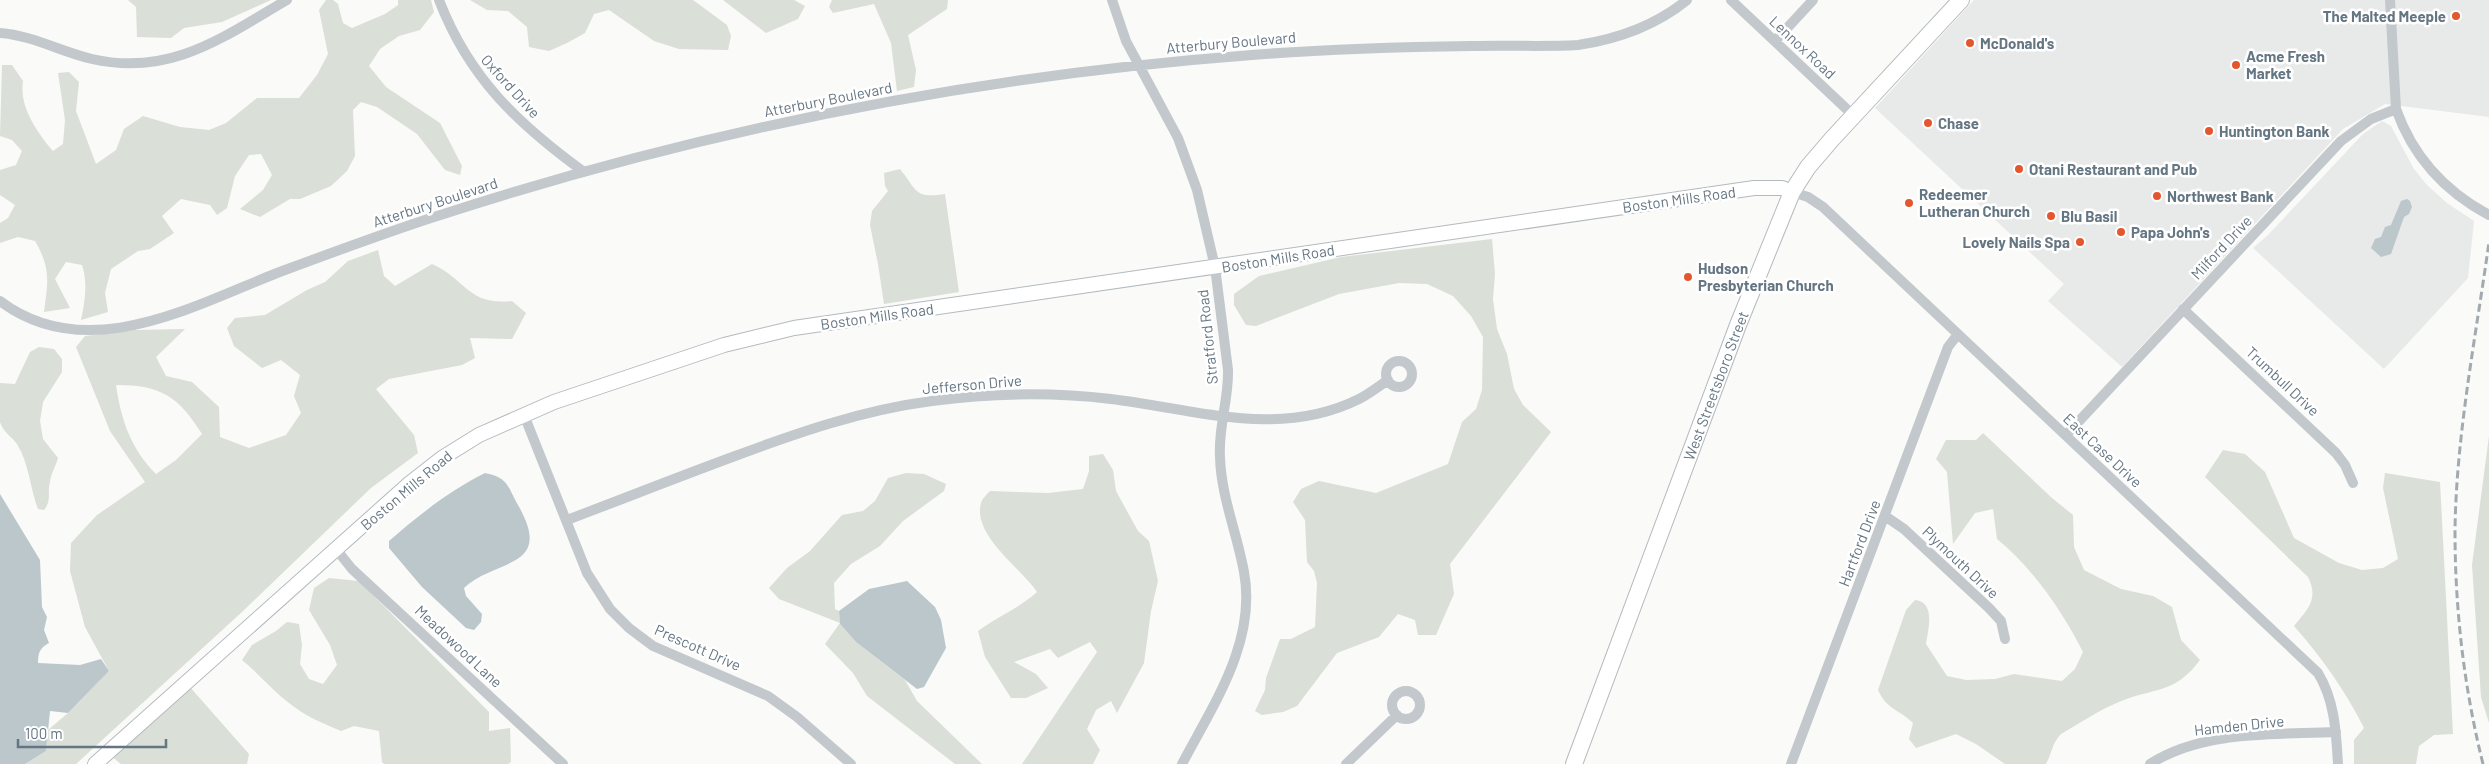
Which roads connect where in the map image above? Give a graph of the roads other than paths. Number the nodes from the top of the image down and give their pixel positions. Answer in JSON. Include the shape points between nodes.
{"nodes":[{"id":1,"x":287,"y":0,"type":"edge"},
{"id":2,"x":439,"y":0,"type":"edge"},
{"id":3,"x":1112,"y":0,"type":"edge"},
{"id":4,"x":1687,"y":0,"type":"edge"},
{"id":5,"x":1731,"y":0,"type":"edge"},
{"id":6,"x":1813,"y":0,"type":"edge"},
{"id":7,"x":1961,"y":0,"type":"edge"},
{"id":8,"x":2390,"y":0,"type":"edge"},
{"id":9,"x":0,"y":33,"type":"edge"},
{"id":10,"x":1776,"y":40,"type":"junction"},
{"id":11,"x":1139,"y":65,"type":"junction"},
{"id":12,"x":2396,"y":109,"type":"junction"},
{"id":13,"x":1854,"y":116,"type":"junction"},
{"id":14,"x":584,"y":172,"type":"junction"},
{"id":15,"x":1792,"y":192,"type":"junction"},
{"id":16,"x":2489,"y":215,"type":"edge"},
{"id":17,"x":1215,"y":267,"type":"junction"},
{"id":18,"x":0,"y":301,"type":"edge"},
{"id":19,"x":2183,"y":309,"type":"junction"},
{"id":20,"x":1958,"y":334,"type":"junction"},
{"id":21,"x":1388,"y":380,"type":"dead end"},
{"id":22,"x":524,"y":415,"type":"junction"},
{"id":23,"x":1224,"y":417,"type":"junction"},
{"id":24,"x":2066,"y":436,"type":"junction"},
{"id":25,"x":2352,"y":483,"type":"dead end"},
{"id":26,"x":1885,"y":516,"type":"junction"},
{"id":27,"x":567,"y":520,"type":"junction"},
{"id":28,"x":336,"y":549,"type":"junction"},
{"id":29,"x":2005,"y":639,"type":"dead end"},
{"id":30,"x":1397,"y":715,"type":"dead end"},
{"id":31,"x":2336,"y":732,"type":"junction"},
{"id":32,"x":95,"y":764,"type":"edge"},
{"id":33,"x":563,"y":764,"type":"edge"},
{"id":34,"x":851,"y":764,"type":"edge"},
{"id":35,"x":1182,"y":764,"type":"edge"},
{"id":36,"x":1346,"y":764,"type":"edge"},
{"id":37,"x":1574,"y":764,"type":"edge"},
{"id":38,"x":1791,"y":764,"type":"edge"},
{"id":39,"x":2150,"y":764,"type":"edge"},
{"id":40,"x":2338,"y":764,"type":"edge"}],
"edges":[{"from":1,"to":9,"type":"street","via":[[198,51],[141,63],[93,60]]},
{"from":2,"to":14,"type":"street","name":"Oxford Drive","via":[[455,39],[486,85],[544,143]]},
{"from":3,"to":11,"type":"street","name":"Stratford Road","via":[[1126,41]]},
{"from":4,"to":11,"type":"street","name":"Atterbury Boulevard","via":[[1643,28],[1605,41],[1578,45],[1405,46]]},
{"from":5,"to":10,"type":"street","name":"Lennox Road"},
{"from":6,"to":10,"type":"street"},
{"from":7,"to":13,"type":"main road","name":"West Streetsboro Street"},
{"from":8,"to":12,"type":"street"},
{"from":10,"to":13,"type":"street","name":"Lennox Road"},
{"from":11,"to":14,"type":"street","name":"Atterbury Boulevard","via":[[977,86],[792,120]]},
{"from":11,"to":17,"type":"street","name":"Stratford Road","via":[[1186,159]]},
{"from":12,"to":16,"type":"street","via":[[2411,142],[2434,175],[2447,188]]},
{"from":12,"to":19,"type":"street","name":"Milford Drive","via":[[2371,119],[2341,141]]},
{"from":13,"to":15,"type":"main road","name":"West Streetsboro Street","via":[[1808,167]]},
{"from":14,"to":18,"type":"street","name":"Atterbury Boulevard","via":[[411,225],[184,311],[135,326],[114,330],[71,330],[27,318]]},
{"from":15,"to":17,"type":"street","name":"Boston Mills Road","via":[[1782,188],[1754,188]]},
{"from":15,"to":20,"type":"street","name":"East Case Drive","via":[[1824,207]]},
{"from":15,"to":37,"type":"main road","name":"West Streetsboro Street","via":[[1738,325]]},
{"from":17,"to":22,"type":"street","name":"Boston Mills Road","via":[[767,334],[684,358]]},
{"from":17,"to":23,"type":"street","name":"Stratford Road","via":[[1228,370]]},
{"from":19,"to":24,"type":"street","name":"Milford Drive"},
{"from":19,"to":25,"type":"street","name":"Trumbull Drive","via":[[2336,453]]},
{"from":20,"to":24,"type":"street","name":"East Case Drive"},
{"from":20,"to":26,"type":"street","name":"Hartford Drive","via":[[1948,348]]},
{"from":21,"to":23,"type":"street","name":"Jefferson Drive","via":[[1359,399],[1311,416],[1278,420]]},
{"from":22,"to":27,"type":"street","name":"Prescott Drive"},
{"from":22,"to":28,"type":"street","name":"Boston Mills Road","via":[[497,425],[442,458]]},
{"from":23,"to":27,"type":"street","name":"Jefferson Drive","via":[[1074,396],[990,395],[932,401],[851,417],[794,434]]},
{"from":23,"to":35,"type":"street","name":"Stratford Road","via":[[1220,439],[1222,480],[1244,573],[1245,614],[1239,648],[1231,668]]},
{"from":24,"to":31,"type":"street","name":"East Case Drive","via":[[2318,673],[2327,688]]},
{"from":26,"to":29,"type":"street","name":"Plymouth Drive","via":[[1904,529],[1989,608],[2001,621]]},
{"from":26,"to":38,"type":"street","name":"Hartford Drive"},
{"from":27,"to":34,"type":"street","name":"Prescott Drive","via":[[593,585],[629,628],[662,651],[768,696]]},
{"from":28,"to":32,"type":"street","name":"Boston Mills Road"},
{"from":28,"to":33,"type":"street","name":"Meadowood Lane","via":[[352,569]]},
{"from":30,"to":36,"type":"street"},
{"from":31,"to":39,"type":"street","name":"Hamden Drive","via":[[2220,739],[2182,748]]},
{"from":31,"to":40,"type":"street","name":"East Case Drive"}]}
